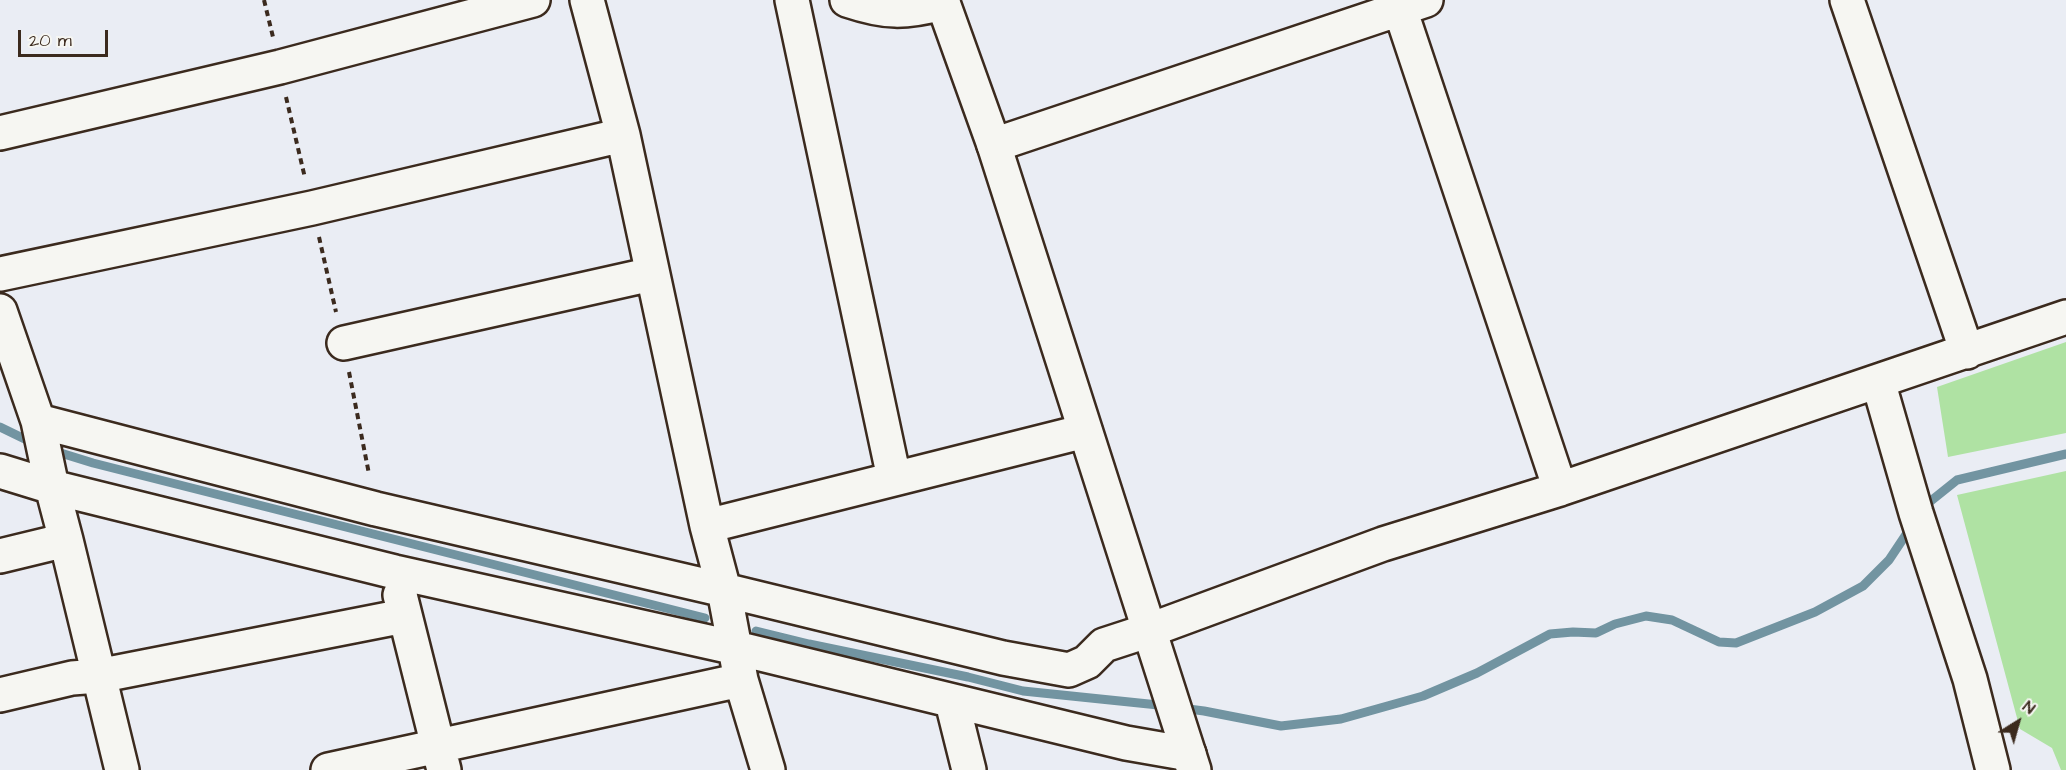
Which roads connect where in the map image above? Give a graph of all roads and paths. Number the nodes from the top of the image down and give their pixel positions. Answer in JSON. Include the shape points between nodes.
{"nodes":[{"id":1,"x":264,"y":0,"type":"edge"},
{"id":2,"x":533,"y":0,"type":"edge"},
{"id":3,"x":587,"y":0,"type":"edge"},
{"id":4,"x":792,"y":0,"type":"edge"},
{"id":5,"x":847,"y":0,"type":"edge"},
{"id":6,"x":1847,"y":0,"type":"edge"},
{"id":7,"x":943,"y":2,"type":"edge"},
{"id":8,"x":1408,"y":3,"type":"edge"},
{"id":9,"x":280,"y":67,"type":"junction"},
{"id":10,"x":0,"y":133,"type":"edge"},
{"id":11,"x":623,"y":135,"type":"junction"},
{"id":12,"x":994,"y":145,"type":"junction"},
{"id":13,"x":312,"y":208,"type":"junction"},
{"id":14,"x":0,"y":274,"type":"edge"},
{"id":15,"x":652,"y":274,"type":"junction"},
{"id":16,"x":0,"y":311,"type":"edge"},
{"id":17,"x":2066,"y":317,"type":"edge"},
{"id":18,"x":344,"y":343,"type":"junction"},
{"id":19,"x":1967,"y":352,"type":"junction"},
{"id":20,"x":1878,"y":381,"type":"junction"},
{"id":21,"x":38,"y":421,"type":"junction"},
{"id":22,"x":1084,"y":431,"type":"junction"},
{"id":23,"x":0,"y":471,"type":"edge"},
{"id":24,"x":894,"y":478,"type":"junction"},
{"id":25,"x":51,"y":487,"type":"junction"},
{"id":26,"x":1560,"y":489,"type":"junction"},
{"id":27,"x":376,"y":510,"type":"junction"},
{"id":28,"x":707,"y":526,"type":"junction"},
{"id":29,"x":66,"y":540,"type":"junction"},
{"id":30,"x":0,"y":556,"type":"edge"},
{"id":31,"x":395,"y":572,"type":"junction"},
{"id":32,"x":724,"y":590,"type":"junction"},
{"id":33,"x":404,"y":616,"type":"junction"},
{"id":34,"x":1150,"y":630,"type":"junction"},
{"id":35,"x":736,"y":648,"type":"junction"},
{"id":36,"x":98,"y":676,"type":"junction"},
{"id":37,"x":741,"y":680,"type":"junction"},
{"id":38,"x":0,"y":694,"type":"edge"},
{"id":39,"x":952,"y":702,"type":"junction"},
{"id":40,"x":440,"y":758,"type":"edge"},
{"id":41,"x":1191,"y":762,"type":"edge"},
{"id":42,"x":122,"y":770,"type":"edge"},
{"id":43,"x":328,"y":770,"type":"edge"},
{"id":44,"x":768,"y":770,"type":"edge"},
{"id":45,"x":969,"y":770,"type":"edge"},
{"id":46,"x":1993,"y":770,"type":"edge"}],
"edges":[{"from":1,"to":9,"type":"path"},
{"from":2,"to":9,"type":"street"},
{"from":3,"to":11,"type":"street"},
{"from":4,"to":24,"type":"street"},
{"from":5,"to":7,"type":"street","via":[[897,11]]},
{"from":6,"to":19,"type":"street"},
{"from":7,"to":12,"type":"street"},
{"from":8,"to":12,"type":"street"},
{"from":8,"to":26,"type":"street"},
{"from":9,"to":10,"type":"street"},
{"from":9,"to":13,"type":"path"},
{"from":11,"to":13,"type":"street"},
{"from":11,"to":15,"type":"street"},
{"from":12,"to":22,"type":"street"},
{"from":13,"to":14,"type":"street"},
{"from":13,"to":18,"type":"path"},
{"from":15,"to":18,"type":"street"},
{"from":15,"to":28,"type":"street"},
{"from":16,"to":21,"type":"street"},
{"from":17,"to":19,"type":"street"},
{"from":18,"to":27,"type":"path"},
{"from":19,"to":20,"type":"street"},
{"from":20,"to":26,"type":"street"},
{"from":20,"to":46,"type":"street","via":[[1970,679]]},
{"from":21,"to":25,"type":"street"},
{"from":21,"to":27,"type":"street"},
{"from":22,"to":24,"type":"street"},
{"from":22,"to":34,"type":"street"},
{"from":23,"to":25,"type":"street"},
{"from":24,"to":28,"type":"street"},
{"from":25,"to":29,"type":"street"},
{"from":25,"to":31,"type":"street"},
{"from":26,"to":34,"type":"street","via":[[1383,544]]},
{"from":27,"to":32,"type":"street"},
{"from":28,"to":32,"type":"street"},
{"from":29,"to":30,"type":"street"},
{"from":29,"to":36,"type":"street"},
{"from":31,"to":33,"type":"street"},
{"from":31,"to":35,"type":"street"},
{"from":32,"to":34,"type":"street","via":[[1003,658],[1069,670],[1087,662],[1104,645]]},
{"from":32,"to":35,"type":"street"},
{"from":33,"to":36,"type":"street"},
{"from":33,"to":40,"type":"street"},
{"from":34,"to":41,"type":"street"},
{"from":35,"to":37,"type":"street"},
{"from":35,"to":39,"type":"street"},
{"from":36,"to":38,"type":"street"},
{"from":36,"to":42,"type":"street"},
{"from":37,"to":40,"type":"street"},
{"from":37,"to":44,"type":"street"},
{"from":39,"to":41,"type":"street"},
{"from":39,"to":45,"type":"street"},
{"from":40,"to":43,"type":"street"}]}
